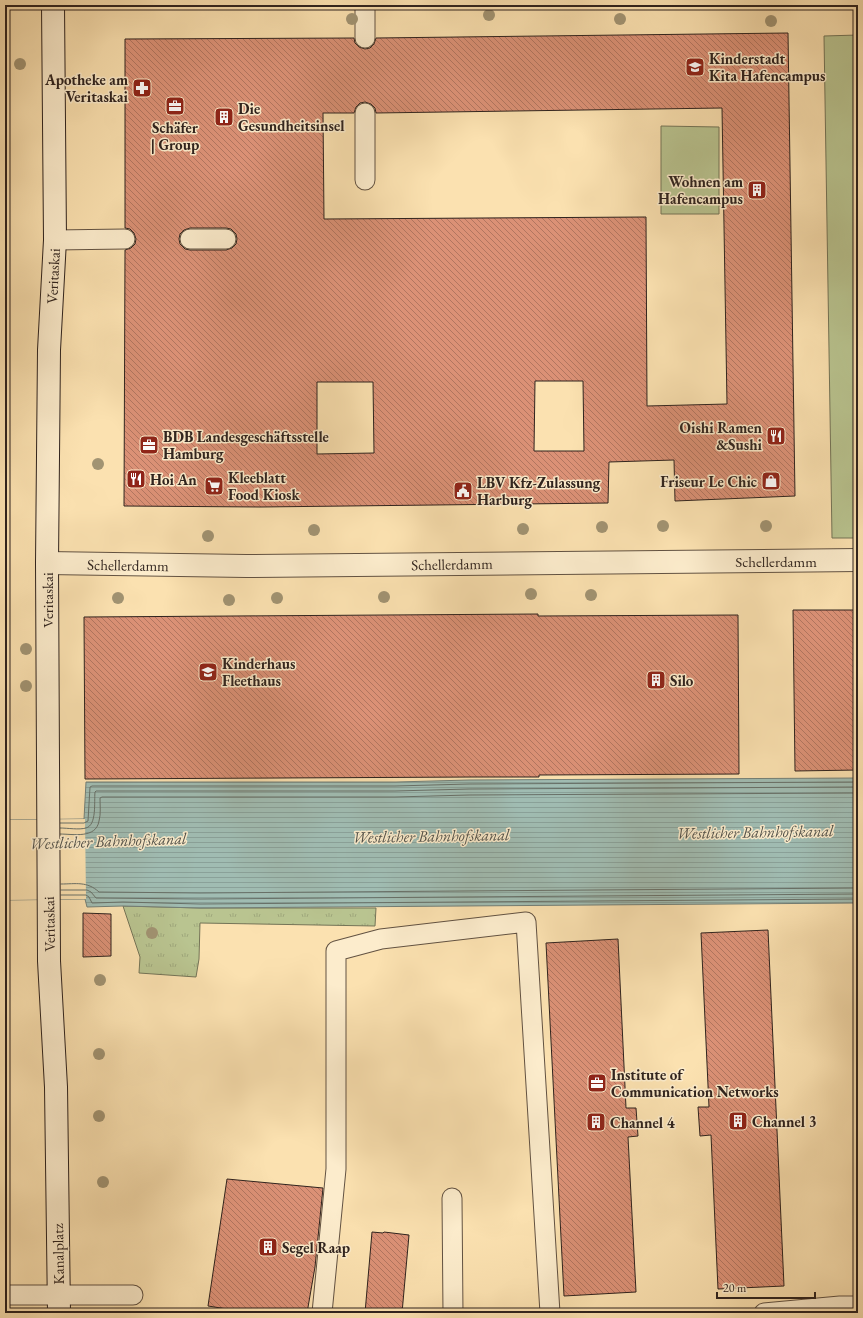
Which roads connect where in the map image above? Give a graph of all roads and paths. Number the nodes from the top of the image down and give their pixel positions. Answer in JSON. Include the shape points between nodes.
{"nodes":[{"id":1,"x":53,"y":5,"type":"edge"},
{"id":2,"x":365,"y":5,"type":"edge"},
{"id":3,"x":365,"y":38,"type":"dead end"},
{"id":4,"x":365,"y":113,"type":"dead end"},
{"id":5,"x":365,"y":180,"type":"dead end"},
{"id":6,"x":125,"y":239,"type":"dead end"},
{"id":7,"x":190,"y":239,"type":"dead end"},
{"id":8,"x":226,"y":239,"type":"dead end"},
{"id":9,"x":55,"y":240,"type":"junction"},
{"id":10,"x":858,"y":560,"type":"edge"},
{"id":11,"x":47,"y":564,"type":"junction"},
{"id":12,"x":57,"y":1194,"type":"joint"},
{"id":13,"x":452,"y":1198,"type":"dead end"},
{"id":14,"x":5,"y":1295,"type":"edge"},
{"id":15,"x":133,"y":1295,"type":"dead end"},
{"id":16,"x":59,"y":1304,"type":"edge"},
{"id":17,"x":858,"y":1306,"type":"edge"},
{"id":18,"x":322,"y":1313,"type":"edge"},
{"id":19,"x":453,"y":1313,"type":"edge"},
{"id":20,"x":550,"y":1313,"type":"edge"},
{"id":21,"x":764,"y":1313,"type":"edge"}],
"edges":[{"from":1,"to":9,"type":"main road","name":"Veritaskai"},
{"from":2,"to":3,"type":"lane"},
{"from":4,"to":5,"type":"lane"},
{"from":6,"to":9,"type":"lane"},
{"from":7,"to":8,"type":"lane"},
{"from":9,"to":11,"type":"main road","name":"Veritaskai","via":[[49,350]]},
{"from":10,"to":11,"type":"main road","name":"Schellerdamm","via":[[246,566]]},
{"from":11,"to":12,"type":"main road","name":"Veritaskai","via":[[50,969],[56,1087]]},
{"from":12,"to":16,"type":"main road","name":"Kanalplatz"},
{"from":13,"to":19,"type":"lane"},
{"from":14,"to":16,"type":"lane"},
{"from":15,"to":16,"type":"lane"},
{"from":17,"to":21,"type":"lane"},
{"from":18,"to":20,"type":"lane","via":[[336,1170],[336,951],[381,939],[526,922]]}]}
